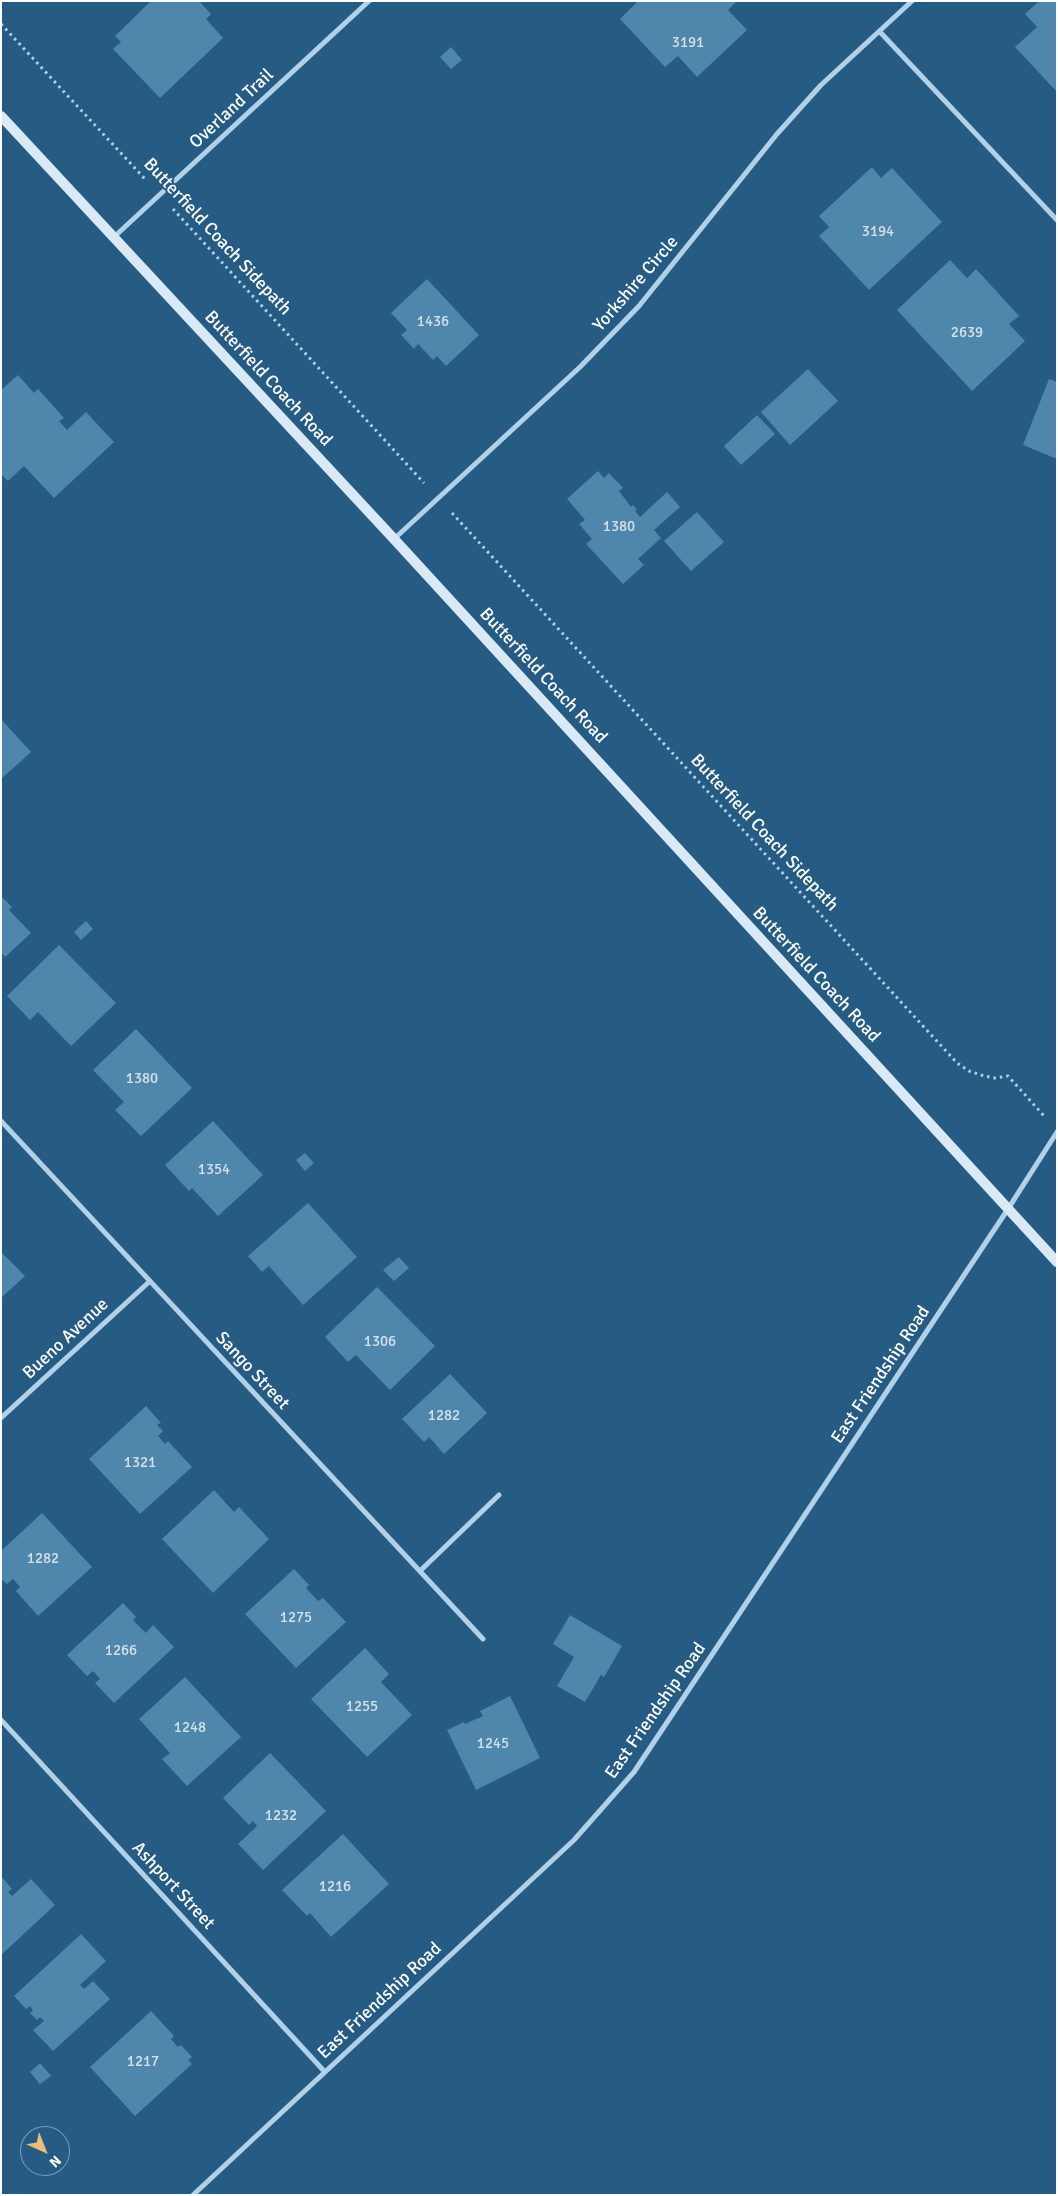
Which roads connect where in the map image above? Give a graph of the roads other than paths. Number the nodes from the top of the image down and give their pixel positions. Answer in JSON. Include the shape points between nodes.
{"nodes":[{"id":1,"x":368,"y":1,"type":"edge"},
{"id":2,"x":912,"y":1,"type":"edge"},
{"id":3,"x":880,"y":32,"type":"junction"},
{"id":4,"x":1,"y":116,"type":"edge"},
{"id":5,"x":1057,"y":220,"type":"edge"},
{"id":6,"x":114,"y":237,"type":"junction"},
{"id":7,"x":394,"y":539,"type":"junction"},
{"id":8,"x":1,"y":1121,"type":"edge"},
{"id":9,"x":1057,"y":1132,"type":"edge"},
{"id":10,"x":1008,"y":1209,"type":"junction"},
{"id":11,"x":1057,"y":1262,"type":"edge"},
{"id":12,"x":150,"y":1281,"type":"junction"},
{"id":13,"x":1,"y":1418,"type":"edge"},
{"id":14,"x":499,"y":1495,"type":"dead end"},
{"id":15,"x":420,"y":1571,"type":"junction"},
{"id":16,"x":483,"y":1639,"type":"dead end"},
{"id":17,"x":1,"y":1720,"type":"edge"},
{"id":18,"x":324,"y":2071,"type":"junction"},
{"id":19,"x":193,"y":2195,"type":"edge"}],
"edges":[{"from":1,"to":6,"type":"street","name":"Overland Trail"},
{"from":2,"to":3,"type":"street","name":"Yorkshire Circle"},
{"from":3,"to":5,"type":"street"},
{"from":3,"to":7,"type":"street","name":"Yorkshire Circle","via":[[821,85],[639,306],[580,367]]},
{"from":4,"to":6,"type":"main road","name":"Butterfield Coach Road"},
{"from":6,"to":7,"type":"main road","name":"Butterfield Coach Road"},
{"from":7,"to":10,"type":"main road","name":"Butterfield Coach Road"},
{"from":8,"to":12,"type":"street","name":"Sango Street"},
{"from":9,"to":10,"type":"street","name":"East Friendship Road"},
{"from":10,"to":11,"type":"main road","name":"Butterfield Coach Road"},
{"from":10,"to":18,"type":"street","name":"East Friendship Road","via":[[634,1772],[574,1840]]},
{"from":12,"to":13,"type":"street","name":"Bueno Avenue"},
{"from":12,"to":15,"type":"street","name":"Sango Street"},
{"from":14,"to":15,"type":"street"},
{"from":15,"to":16,"type":"street","name":"Sango Street"},
{"from":17,"to":18,"type":"street","name":"Ashport Street"},
{"from":18,"to":19,"type":"street","name":"East Friendship Road"}]}
